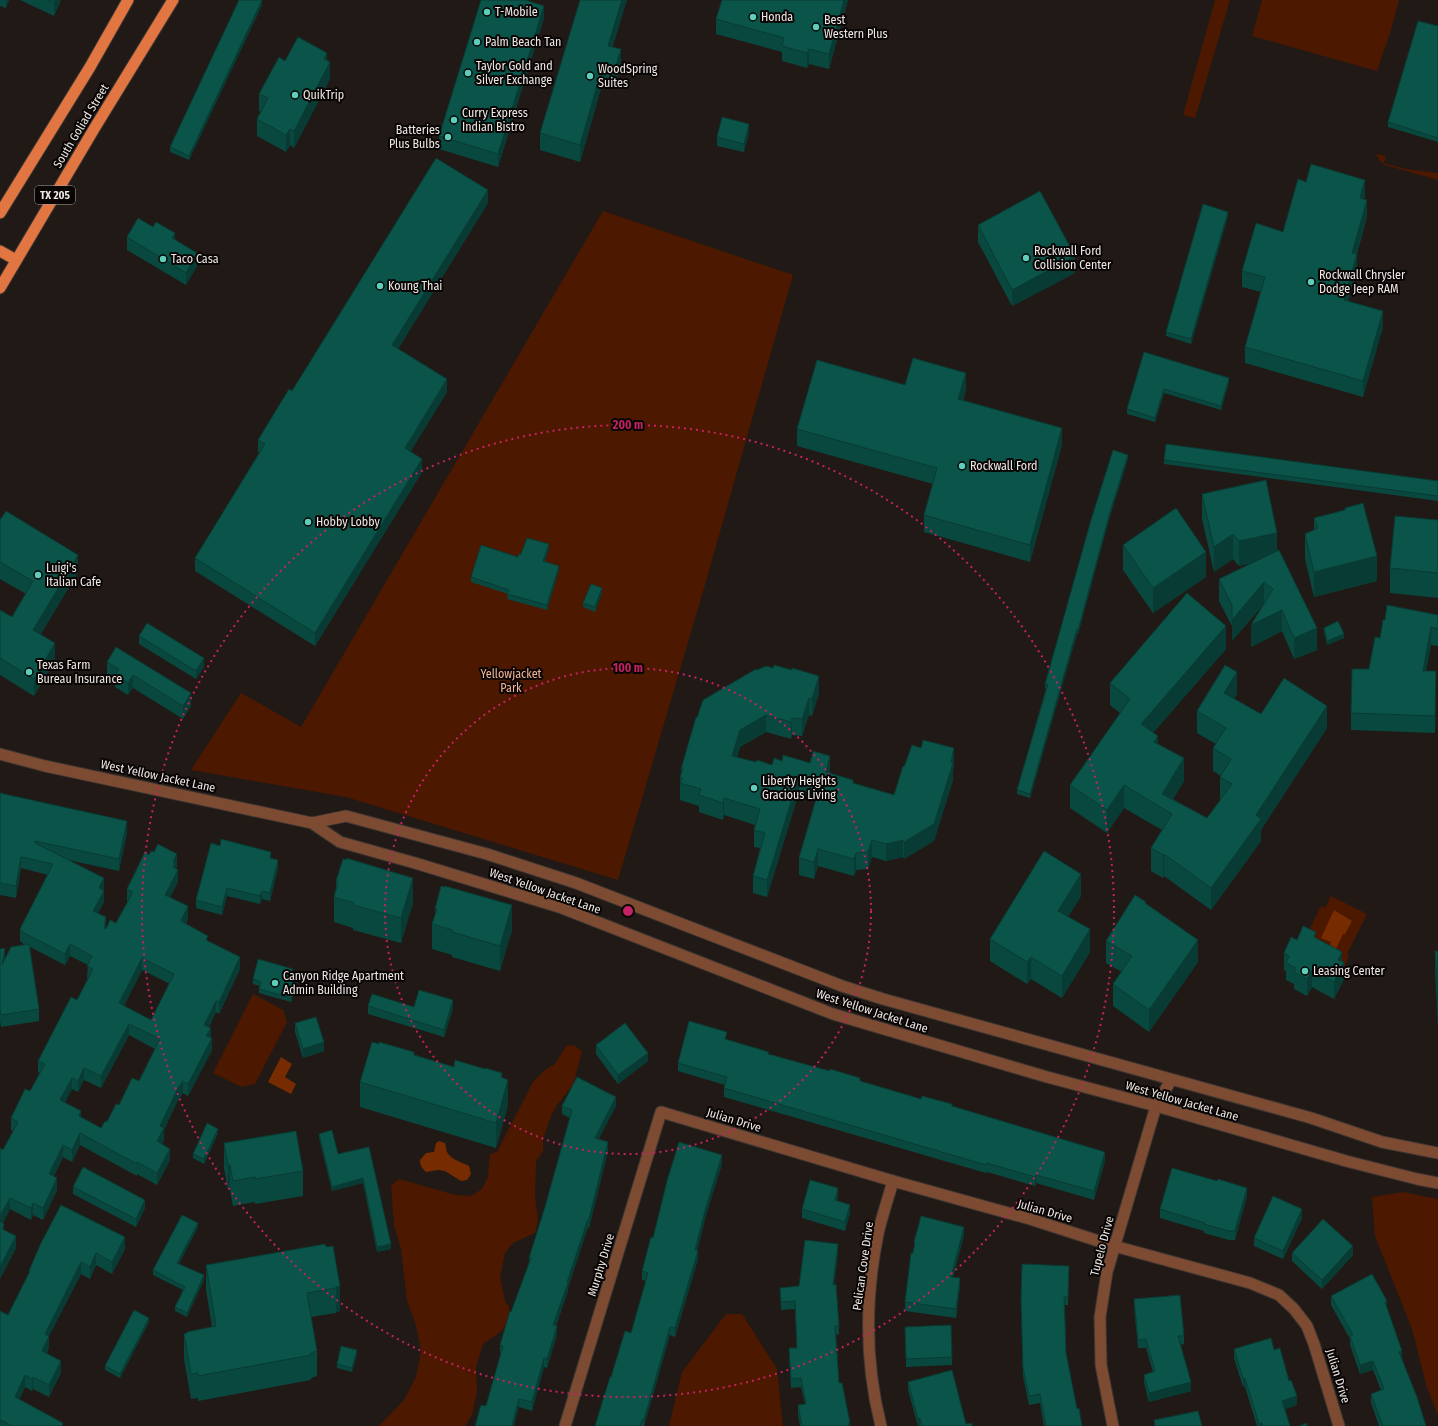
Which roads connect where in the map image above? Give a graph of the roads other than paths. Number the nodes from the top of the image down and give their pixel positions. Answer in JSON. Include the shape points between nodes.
{"nodes":[{"id":1,"x":128,"y":0,"type":"edge"},
{"id":2,"x":173,"y":0,"type":"edge"},
{"id":3,"x":0,"y":213,"type":"edge"},
{"id":4,"x":0,"y":251,"type":"edge"},
{"id":5,"x":16,"y":260,"type":"junction"},
{"id":6,"x":0,"y":288,"type":"edge"},
{"id":7,"x":0,"y":754,"type":"edge"},
{"id":8,"x":312,"y":823,"type":"junction"},
{"id":9,"x":1171,"y":1080,"type":"junction"},
{"id":10,"x":1156,"y":1106,"type":"junction"},
{"id":11,"x":661,"y":1112,"type":"joint"},
{"id":12,"x":1438,"y":1153,"type":"edge"},
{"id":13,"x":893,"y":1181,"type":"junction"},
{"id":14,"x":1438,"y":1183,"type":"edge"},
{"id":15,"x":1114,"y":1246,"type":"junction"},
{"id":16,"x":565,"y":1426,"type":"edge"},
{"id":17,"x":881,"y":1426,"type":"edge"},
{"id":18,"x":1113,"y":1426,"type":"edge"},
{"id":19,"x":1340,"y":1426,"type":"edge"}],
"edges":[{"from":1,"to":3,"type":"main road","name":"South Goliad Street","number":"TX 205"},
{"from":2,"to":5,"type":"main road","name":"South Goliad Street","number":"TX 205"},
{"from":4,"to":5,"type":"main road"},
{"from":5,"to":6,"type":"main road","name":"South Goliad Street","number":"TX 205"},
{"from":7,"to":8,"type":"street","name":"West Yellow Jacket Lane"},
{"from":8,"to":9,"type":"street","name":"West Yellow Jacket Lane","via":[[346,816],[487,854],[576,883],[842,986]]},
{"from":8,"to":10,"type":"street","name":"West Yellow Jacket Lane","via":[[340,842],[558,907],[833,1014]]},
{"from":9,"to":10,"type":"street","name":"Tupelo Drive"},
{"from":9,"to":12,"type":"street","name":"West Yellow Jacket Lane","via":[[1312,1118],[1382,1142]]},
{"from":10,"to":14,"type":"street","name":"West Yellow Jacket Lane","via":[[1346,1161]]},
{"from":10,"to":15,"type":"street","name":"Tupelo Drive"},
{"from":11,"to":13,"type":"street","name":"Julian Drive"},
{"from":11,"to":16,"type":"street","name":"Murphy Drive"},
{"from":13,"to":15,"type":"street","name":"Julian Drive","via":[[1030,1219]]},
{"from":13,"to":17,"type":"street","name":"Pelican Cove Drive","via":[[878,1234],[869,1299],[869,1351],[875,1402]]},
{"from":15,"to":18,"type":"street","name":"Tupelo Drive","via":[[1100,1317],[1101,1366]]},
{"from":15,"to":19,"type":"street","name":"Julian Drive","via":[[1250,1282],[1279,1295],[1307,1326]]}]}
